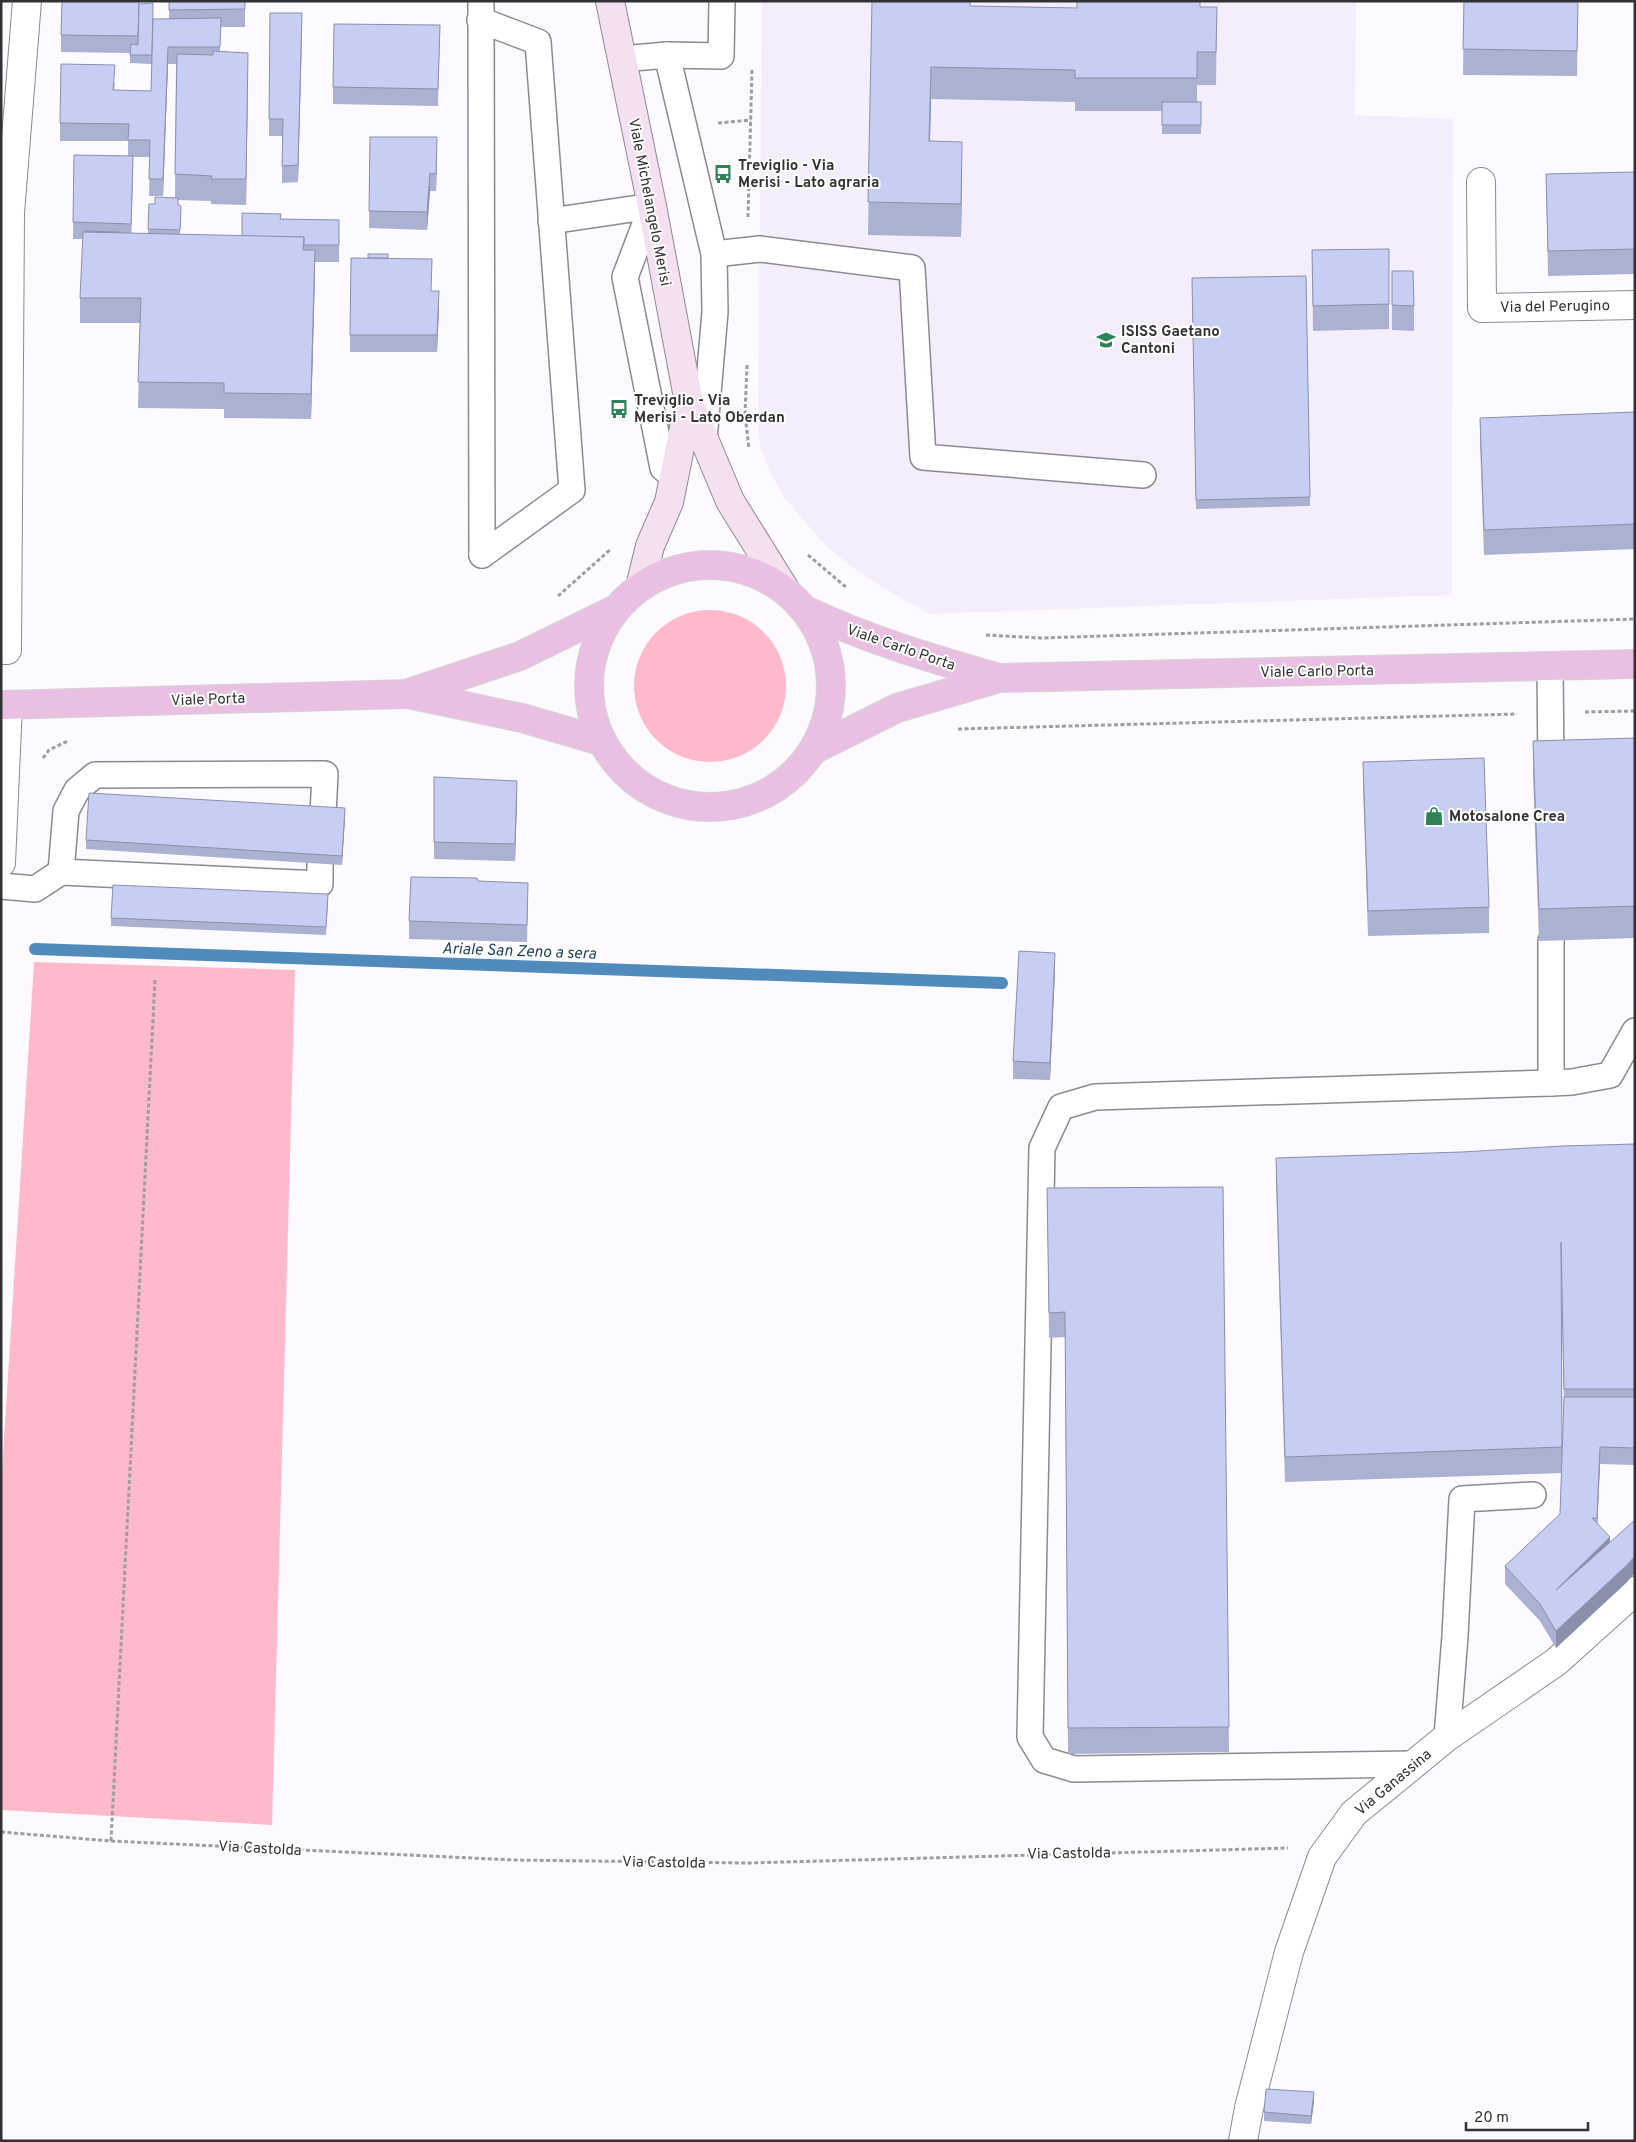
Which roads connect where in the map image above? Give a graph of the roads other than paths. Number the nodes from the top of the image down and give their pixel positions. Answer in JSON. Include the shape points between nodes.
{"nodes":[{"id":1,"x":27,"y":1,"type":"edge"},
{"id":2,"x":610,"y":1,"type":"edge"},
{"id":3,"x":722,"y":1,"type":"edge"},
{"id":4,"x":481,"y":10,"type":"edge"},
{"id":5,"x":667,"y":55,"type":"junction"},
{"id":6,"x":622,"y":59,"type":"junction"},
{"id":7,"x":1481,"y":182,"type":"dead end"},
{"id":8,"x":652,"y":206,"type":"junction"},
{"id":9,"x":6,"y":213,"type":"edge"},
{"id":10,"x":551,"y":221,"type":"junction"},
{"id":11,"x":714,"y":254,"type":"junction"},
{"id":12,"x":1635,"y":305,"type":"edge"},
{"id":13,"x":688,"y":403,"type":"junction"},
{"id":14,"x":704,"y":440,"type":"junction"},
{"id":15,"x":1143,"y":475,"type":"dead end"},
{"id":16,"x":674,"y":477,"type":"junction"},
{"id":17,"x":640,"y":587,"type":"junction"},
{"id":18,"x":786,"y":591,"type":"junction"},
{"id":19,"x":616,"y":609,"type":"junction"},
{"id":20,"x":806,"y":610,"type":"junction"},
{"id":21,"x":1,"y":650,"type":"edge"},
{"id":22,"x":1635,"y":664,"type":"edge"},
{"id":23,"x":1550,"y":666,"type":"junction"},
{"id":24,"x":999,"y":678,"type":"junction"},
{"id":25,"x":408,"y":694,"type":"junction"},
{"id":26,"x":5,"y":705,"type":"edge"},
{"id":27,"x":601,"y":742,"type":"junction"},
{"id":28,"x":814,"y":749,"type":"junction"},
{"id":29,"x":1551,"y":774,"type":"edge"},
{"id":30,"x":323,"y":816,"type":"edge"},
{"id":31,"x":1,"y":863,"type":"edge"},
{"id":32,"x":320,"y":863,"type":"edge"},
{"id":33,"x":61,"y":872,"type":"junction"},
{"id":34,"x":1,"y":886,"type":"edge"},
{"id":35,"x":1551,"y":941,"type":"edge"},
{"id":36,"x":1635,"y":1032,"type":"edge"},
{"id":37,"x":1551,"y":1082,"type":"junction"},
{"id":38,"x":1533,"y":1495,"type":"dead end"},
{"id":39,"x":1635,"y":1591,"type":"edge"},
{"id":40,"x":1447,"y":1737,"type":"junction"},
{"id":41,"x":1415,"y":1764,"type":"junction"},
{"id":42,"x":1243,"y":2141,"type":"edge"}],
"edges":[{"from":1,"to":9,"type":"street"},
{"from":2,"to":6,"type":"main road","name":"Viale Michelangelo Merisi"},
{"from":3,"to":5,"type":"lane","via":[[721,56]]},
{"from":4,"to":10,"type":"lane","via":[[538,42]]},
{"from":4,"to":10,"type":"lane","via":[[482,555],[572,490]]},
{"from":5,"to":6,"type":"lane"},
{"from":5,"to":11,"type":"lane"},
{"from":6,"to":8,"type":"main road","name":"Viale Michelangelo Merisi"},
{"from":7,"to":12,"type":"street","name":"Via del Perugino","via":[[1482,308]]},
{"from":8,"to":10,"type":"lane"},
{"from":8,"to":13,"type":"main road","name":"Viale Michelangelo Merisi"},
{"from":8,"to":16,"type":"lane","via":[[626,277],[663,468]]},
{"from":9,"to":21,"type":"street","via":[[7,650]]},
{"from":11,"to":14,"type":"lane","via":[[715,312]]},
{"from":11,"to":15,"type":"lane","via":[[760,249],[912,268],[924,457]]},
{"from":13,"to":14,"type":"main road","name":"Viale Michelangelo Merisi"},
{"from":13,"to":16,"type":"main road","name":"Viale Michelangelo Merisi"},
{"from":14,"to":18,"type":"main road","name":"Viale Michelangelo Merisi","via":[[730,501]]},
{"from":16,"to":17,"type":"main road","name":"Viale Michelangelo Merisi","via":[[669,502],[650,546]]},
{"from":17,"to":18,"type":"main road","name":"Viale Carlo Porta","via":[[668,572],[700,565],[732,566],[762,576]]},
{"from":17,"to":19,"type":"main road","name":"Viale Carlo Porta"},
{"from":18,"to":20,"type":"main road","name":"Viale Carlo Porta"},
{"from":19,"to":25,"type":"main road","via":[[520,656]]},
{"from":19,"to":27,"type":"main road","name":"Viale Carlo Porta","via":[[598,640],[589,674],[590,708]]},
{"from":20,"to":24,"type":"main road","name":"Viale Carlo Porta","via":[[897,648]]},
{"from":20,"to":28,"type":"main road","name":"Viale Carlo Porta","via":[[824,642],[832,678],[829,715]]},
{"from":22,"to":23,"type":"main road","name":"Viale Carlo Porta"},
{"from":23,"to":24,"type":"main road","name":"Viale Carlo Porta"},
{"from":23,"to":29,"type":"lane"},
{"from":24,"to":28,"type":"main road","name":"Viale Carlo Porta","via":[[897,708]]},
{"from":25,"to":26,"type":"main road","name":"Viale Porta"},
{"from":25,"to":27,"type":"main road","via":[[522,718]]},
{"from":26,"to":31,"type":"street"},
{"from":27,"to":28,"type":"main road","name":"Viale Carlo Porta","via":[[622,772],[652,794],[687,807],[725,808],[760,798],[791,778]]},
{"from":30,"to":33,"type":"lane","via":[[325,774],[95,775],[77,790],[66,811]]},
{"from":32,"to":33,"type":"lane","via":[[320,884]]},
{"from":33,"to":34,"type":"lane","via":[[35,889]]},
{"from":35,"to":37,"type":"lane"},
{"from":36,"to":37,"type":"lane","via":[[1610,1075]]},
{"from":37,"to":41,"type":"lane","via":[[1095,1097],[1061,1107],[1042,1148],[1030,1737],[1044,1760],[1074,1769]]},
{"from":38,"to":40,"type":"lane","via":[[1462,1499]]},
{"from":39,"to":40,"type":"street","name":"Via Ganassina","via":[[1556,1662]]},
{"from":40,"to":41,"type":"street","name":"Via Ganassina"},
{"from":41,"to":42,"type":"street","name":"Via Ganassina","via":[[1354,1813],[1322,1856],[1289,1952],[1248,2108]]}]}
